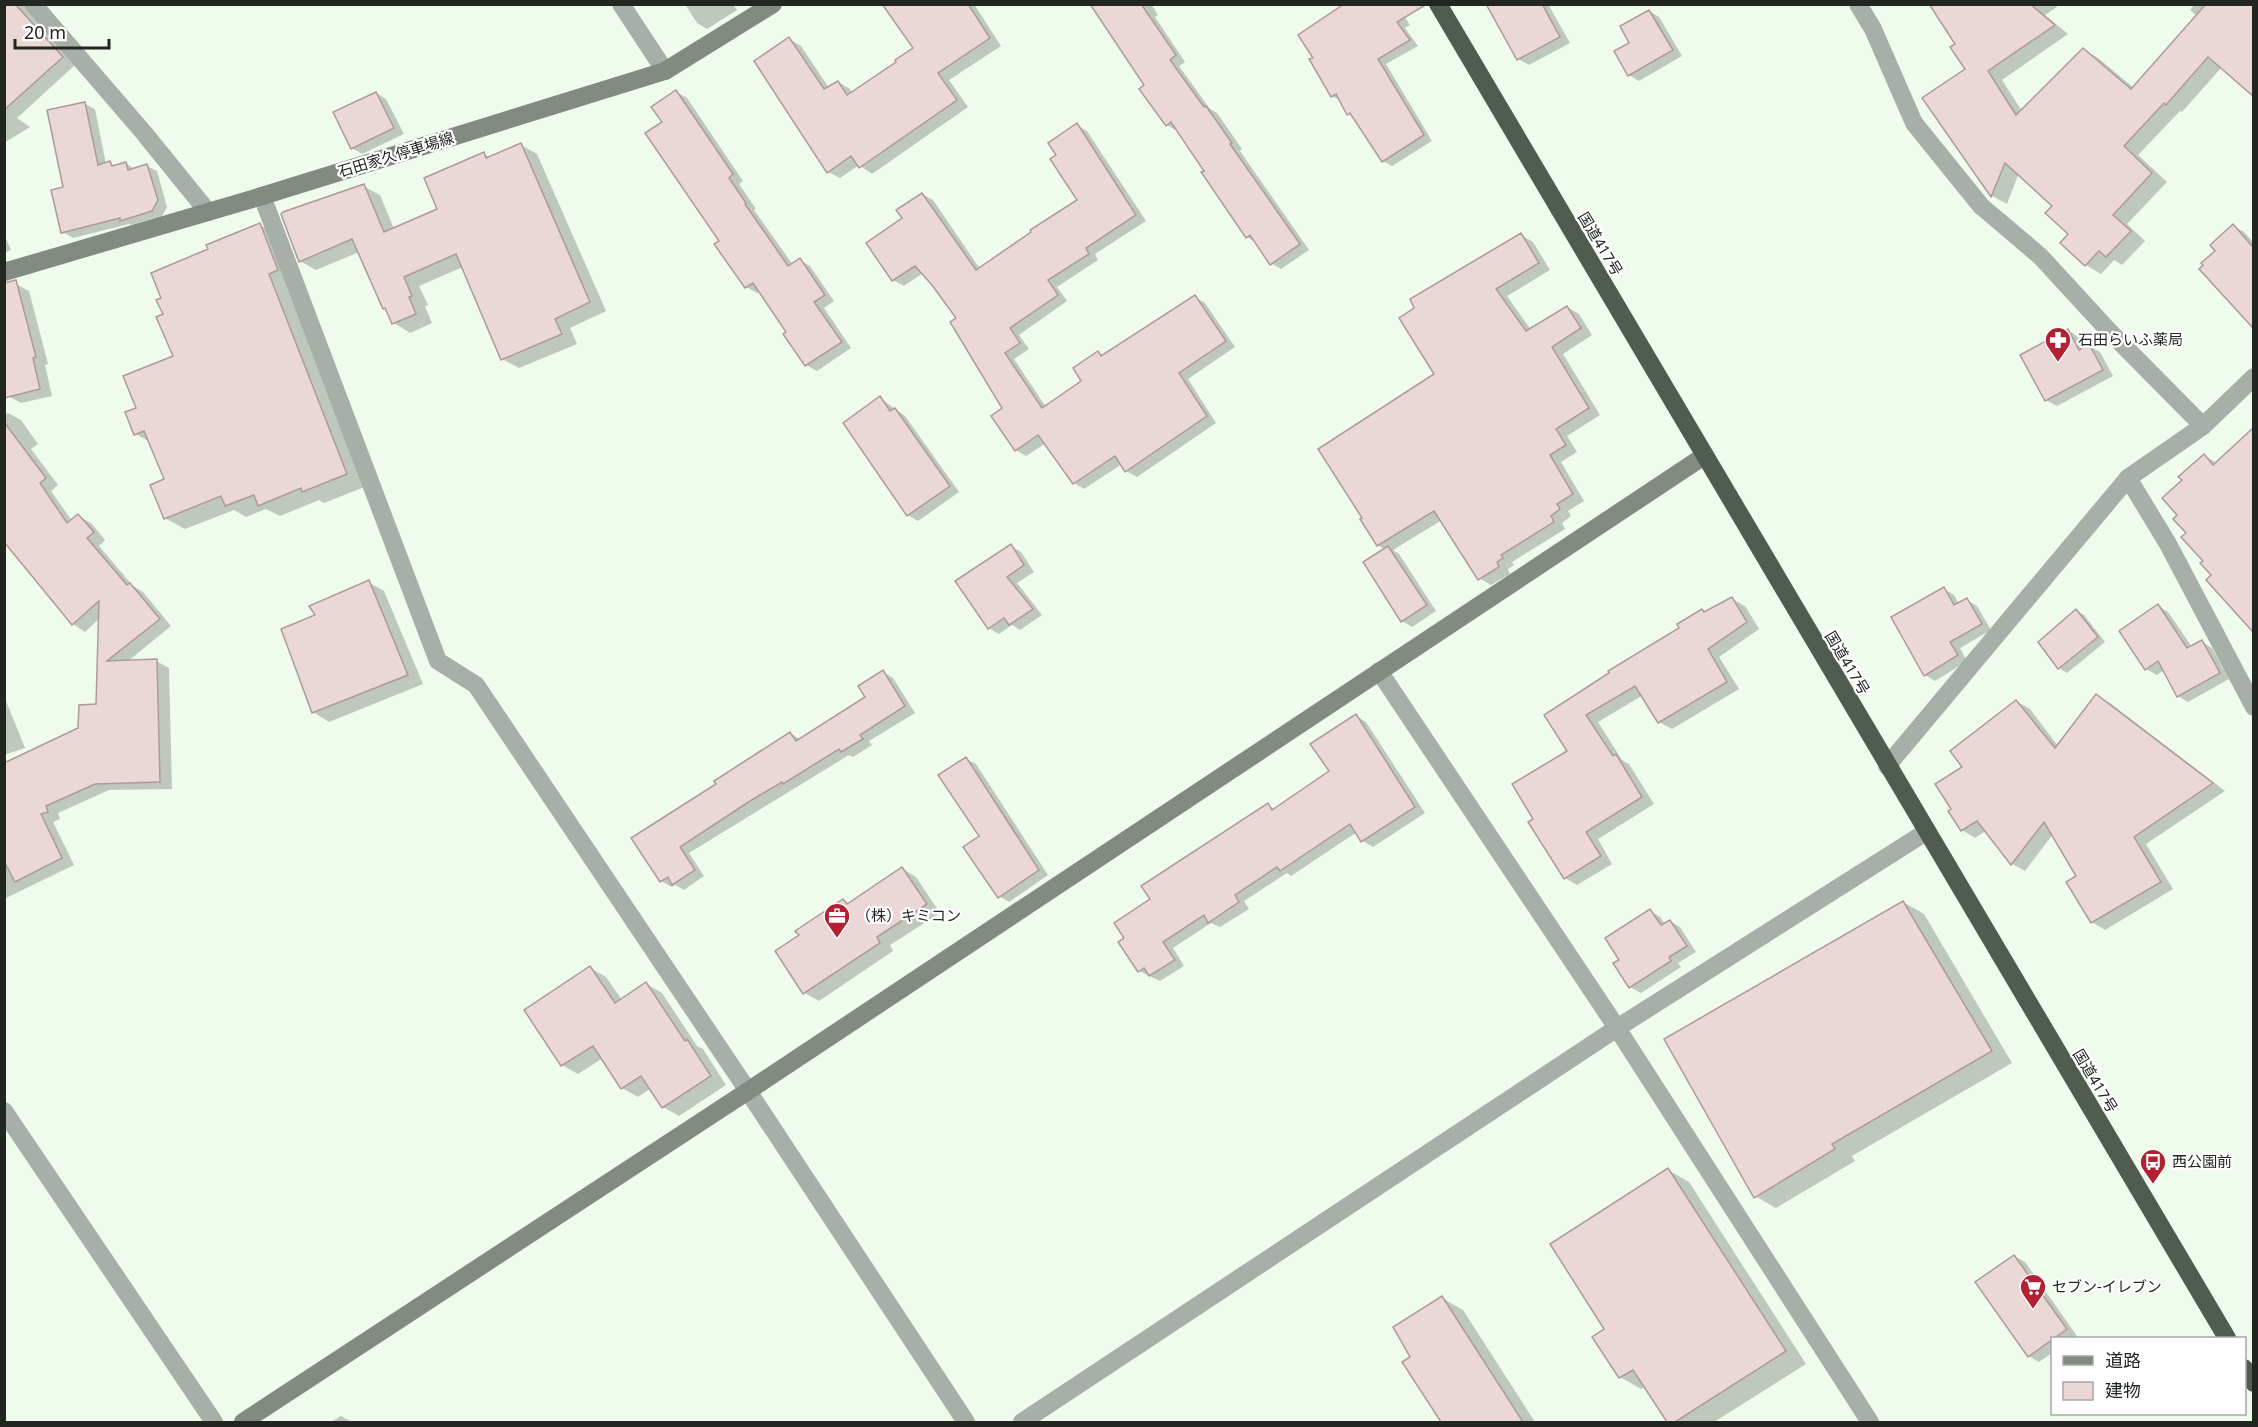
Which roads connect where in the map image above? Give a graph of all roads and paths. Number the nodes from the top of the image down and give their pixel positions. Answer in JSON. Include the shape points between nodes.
{"nodes":[{"id":1,"x":33,"y":4,"type":"edge"},
{"id":2,"x":621,"y":4,"type":"edge"},
{"id":3,"x":773,"y":4,"type":"edge"},
{"id":4,"x":1438,"y":4,"type":"edge"},
{"id":5,"x":1858,"y":4,"type":"edge"},
{"id":6,"x":665,"y":71,"type":"junction"},
{"id":7,"x":262,"y":196,"type":"junction"},
{"id":8,"x":208,"y":212,"type":"junction"},
{"id":9,"x":4,"y":272,"type":"edge"},
{"id":10,"x":2253,"y":377,"type":"edge"},
{"id":11,"x":2203,"y":426,"type":"junction"},
{"id":12,"x":1704,"y":456,"type":"junction"},
{"id":13,"x":2128,"y":478,"type":"junction"},
{"id":14,"x":1379,"y":671,"type":"junction"},
{"id":15,"x":2253,"y":707,"type":"edge"},
{"id":16,"x":1887,"y":766,"type":"junction"},
{"id":17,"x":1926,"y":832,"type":"junction"},
{"id":18,"x":1617,"y":1028,"type":"junction"},
{"id":19,"x":748,"y":1091,"type":"junction"},
{"id":20,"x":4,"y":1111,"type":"edge"},
{"id":21,"x":2226,"y":1337,"type":"edge"},
{"id":22,"x":214,"y":1422,"type":"edge"},
{"id":23,"x":243,"y":1422,"type":"edge"},
{"id":24,"x":966,"y":1422,"type":"edge"},
{"id":25,"x":1022,"y":1422,"type":"edge"},
{"id":26,"x":1870,"y":1422,"type":"edge"}],
"edges":[{"from":1,"to":8,"type":"street"},
{"from":2,"to":6,"type":"street"},
{"from":3,"to":6,"type":"street","name":"石田家久停車場線"},
{"from":4,"to":12,"type":"highway","name":"国道417号"},
{"from":5,"to":11,"type":"street","via":[[1914,123],[1981,206],[2040,256]]},
{"from":6,"to":7,"type":"street","name":"石田家久停車場線"},
{"from":7,"to":8,"type":"street","name":"石田家久停車場線"},
{"from":7,"to":19,"type":"street","via":[[438,661],[476,684]]},
{"from":8,"to":9,"type":"street","name":"石田家久停車場線"},
{"from":10,"to":11,"type":"street"},
{"from":11,"to":13,"type":"street"},
{"from":12,"to":14,"type":"street"},
{"from":12,"to":16,"type":"highway","name":"国道417号"},
{"from":13,"to":15,"type":"street","via":[[2168,544]]},
{"from":13,"to":16,"type":"street"},
{"from":14,"to":18,"type":"street"},
{"from":14,"to":19,"type":"street"},
{"from":16,"to":17,"type":"highway","name":"国道417号"},
{"from":17,"to":18,"type":"street"},
{"from":17,"to":21,"type":"highway","name":"国道417号"},
{"from":18,"to":25,"type":"street"},
{"from":18,"to":26,"type":"street"},
{"from":19,"to":23,"type":"street"},
{"from":19,"to":24,"type":"street"},
{"from":20,"to":22,"type":"street"}]}
